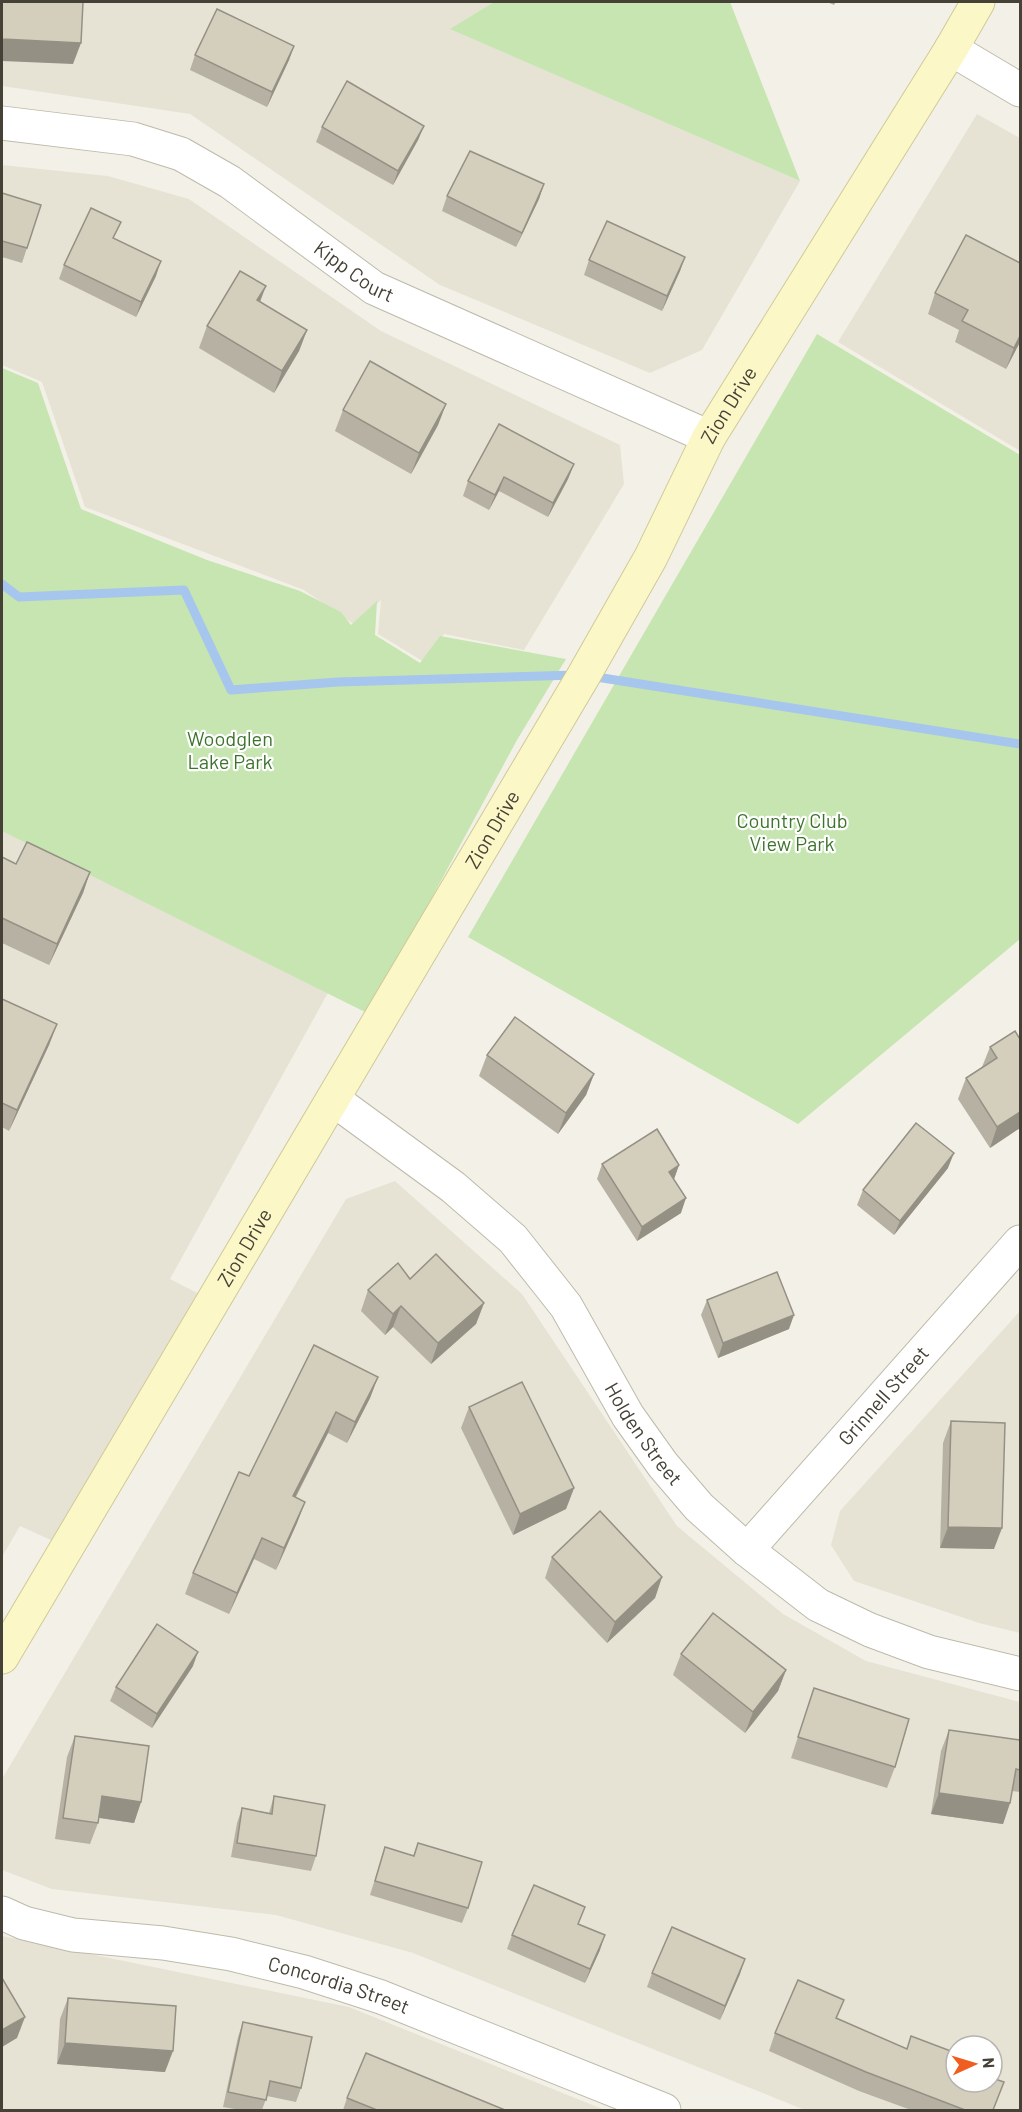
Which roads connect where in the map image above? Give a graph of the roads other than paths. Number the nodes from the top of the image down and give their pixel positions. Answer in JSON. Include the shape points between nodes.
{"nodes":[{"id":1,"x":978,"y":2,"type":"edge"},
{"id":2,"x":951,"y":49,"type":"junction"},
{"id":3,"x":1020,"y":90,"type":"edge"},
{"id":4,"x":2,"y":123,"type":"edge"},
{"id":5,"x":709,"y":437,"type":"junction"},
{"id":6,"x":334,"y":1100,"type":"junction"},
{"id":7,"x":1020,"y":1242,"type":"edge"},
{"id":8,"x":747,"y":1550,"type":"junction"},
{"id":9,"x":2,"y":1657,"type":"edge"},
{"id":10,"x":1020,"y":1674,"type":"edge"},
{"id":11,"x":2,"y":1913,"type":"edge"},
{"id":12,"x":663,"y":2110,"type":"edge"}],
"edges":[{"from":1,"to":2,"type":"main road","name":"Zion Drive"},
{"from":2,"to":3,"type":"street"},
{"from":2,"to":5,"type":"main road","name":"Zion Drive"},
{"from":4,"to":5,"type":"street","name":"Kipp Court","via":[[133,139],[181,154],[230,182],[374,288]]},
{"from":5,"to":6,"type":"main road","name":"Zion Drive","via":[[651,557],[607,636]]},
{"from":6,"to":8,"type":"street","name":"Holden Street","via":[[453,1187],[513,1239],[566,1306],[628,1416],[663,1465],[699,1507]]},
{"from":6,"to":9,"type":"main road","name":"Zion Drive"},
{"from":7,"to":8,"type":"street","name":"Grinnell Street"},
{"from":8,"to":10,"type":"street","name":"Holden Street","via":[[818,1605],[870,1630],[929,1652]]},
{"from":11,"to":12,"type":"street","name":"Concordia Street","via":[[24,1923],[73,1935],[163,1943],[304,1972],[381,1997]]}]}
